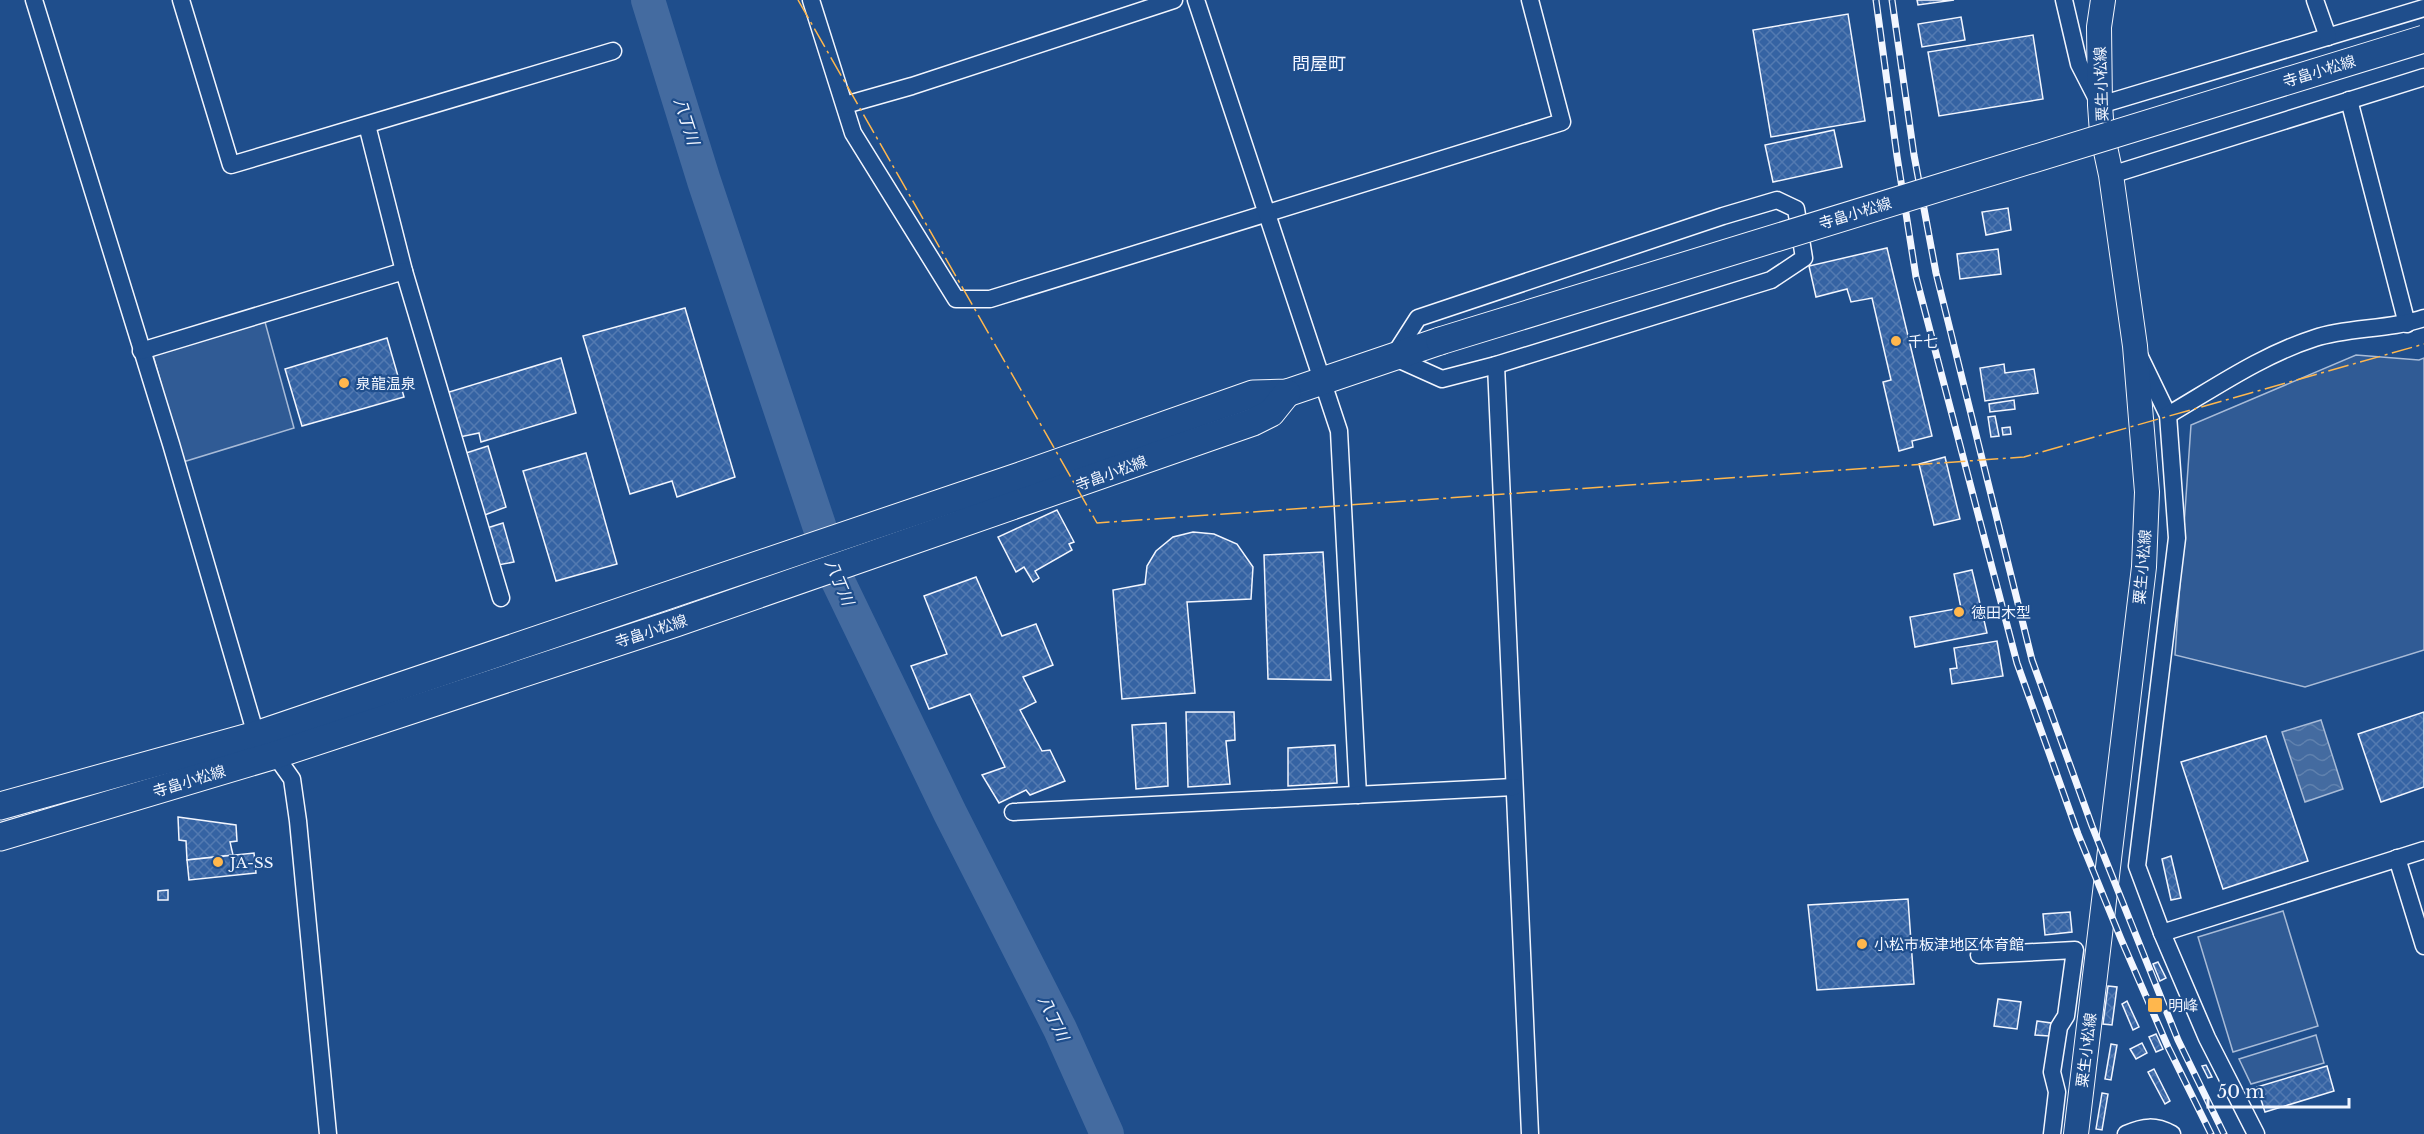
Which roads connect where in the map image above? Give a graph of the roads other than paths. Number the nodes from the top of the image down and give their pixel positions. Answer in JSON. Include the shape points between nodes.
{"nodes":[{"id":1,"x":34,"y":0,"type":"edge"},
{"id":2,"x":181,"y":0,"type":"edge"},
{"id":3,"x":811,"y":0,"type":"edge"},
{"id":4,"x":1174,"y":0,"type":"edge"},
{"id":5,"x":1196,"y":0,"type":"edge"},
{"id":6,"x":1530,"y":0,"type":"edge"},
{"id":7,"x":2064,"y":0,"type":"edge"},
{"id":8,"x":2103,"y":0,"type":"edge"},
{"id":9,"x":2315,"y":0,"type":"edge"},
{"id":10,"x":2424,"y":8,"type":"edge"},
{"id":11,"x":2328,"y":37,"type":"junction"},
{"id":12,"x":2424,"y":39,"type":"edge"},
{"id":13,"x":613,"y":51,"type":"dead end"},
{"id":14,"x":2424,"y":77,"type":"edge"},
{"id":15,"x":2349,"y":100,"type":"junction"},
{"id":16,"x":845,"y":105,"type":"junction"},
{"id":17,"x":2100,"y":105,"type":"junction"},
{"id":18,"x":367,"y":125,"type":"junction"},
{"id":19,"x":2111,"y":176,"type":"junction"},
{"id":20,"x":1266,"y":214,"type":"junction"},
{"id":21,"x":404,"y":271,"type":"junction"},
{"id":22,"x":2424,"y":318,"type":"edge"},
{"id":23,"x":2407,"y":324,"type":"junction"},
{"id":24,"x":2135,"y":346,"type":"junction"},
{"id":25,"x":141,"y":351,"type":"junction"},
{"id":26,"x":1393,"y":357,"type":"junction"},
{"id":27,"x":1496,"y":365,"type":"junction"},
{"id":28,"x":1321,"y":381,"type":"junction"},
{"id":29,"x":1287,"y":393,"type":"junction"},
{"id":30,"x":2168,"y":415,"type":"junction"},
{"id":31,"x":501,"y":598,"type":"dead end"},
{"id":32,"x":256,"y":735,"type":"junction"},
{"id":33,"x":275,"y":755,"type":"junction"},
{"id":34,"x":1514,"y":788,"type":"junction"},
{"id":35,"x":1358,"y":795,"type":"junction"},
{"id":36,"x":0,"y":806,"type":"edge"},
{"id":37,"x":1013,"y":812,"type":"dead end"},
{"id":38,"x":0,"y":837,"type":"edge"},
{"id":39,"x":2424,"y":850,"type":"edge"},
{"id":40,"x":2397,"y":858,"type":"junction"},
{"id":41,"x":2162,"y":933,"type":"junction"},
{"id":42,"x":2424,"y":946,"type":"edge"},
{"id":43,"x":1979,"y":956,"type":"dead end"},
{"id":44,"x":328,"y":1134,"type":"edge"},
{"id":45,"x":1530,"y":1134,"type":"edge"},
{"id":46,"x":2052,"y":1134,"type":"edge"},
{"id":47,"x":2076,"y":1134,"type":"edge"},
{"id":48,"x":2126,"y":1134,"type":"edge"},
{"id":49,"x":2172,"y":1134,"type":"edge"},
{"id":50,"x":2256,"y":1134,"type":"edge"}],
"edges":[{"from":1,"to":25,"type":"street"},
{"from":2,"to":18,"type":"street","via":[[231,165]]},
{"from":3,"to":16,"type":"street"},
{"from":4,"to":16,"type":"street"},
{"from":5,"to":20,"type":"street"},
{"from":6,"to":20,"type":"street","via":[[1562,122]]},
{"from":7,"to":17,"type":"street","via":[[2079,63]]},
{"from":8,"to":17,"type":"main road","name":"粟生小松線","via":[[2099,27]]},
{"from":9,"to":11,"type":"street"},
{"from":10,"to":11,"type":"street"},
{"from":11,"to":17,"type":"street"},
{"from":12,"to":26,"type":"main road","name":"寺畠小松線","bridge":true},
{"from":13,"to":18,"type":"street"},
{"from":14,"to":15,"type":"street"},
{"from":15,"to":19,"type":"street"},
{"from":15,"to":23,"type":"street"},
{"from":16,"to":20,"type":"street","via":[[853,133],[956,299],[990,299]]},
{"from":17,"to":19,"type":"main road","name":"粟生小松線"},
{"from":18,"to":21,"type":"street"},
{"from":19,"to":24,"type":"main road","name":"粟生小松線"},
{"from":20,"to":28,"type":"street"},
{"from":21,"to":25,"type":"street"},
{"from":21,"to":31,"type":"street"},
{"from":22,"to":23,"type":"street"},
{"from":23,"to":30,"type":"street","via":[[2317,337],[2270,356]]},
{"from":24,"to":30,"type":"street"},
{"from":24,"to":47,"type":"main road","name":"粟生小松線","via":[[2147,492],[2144,567]]},
{"from":25,"to":32,"type":"street"},
{"from":26,"to":27,"type":"street","via":[[1442,379]]},
{"from":26,"to":27,"type":"street","via":[[1418,318],[1777,200],[1796,209],[1804,258],[1771,280]]},
{"from":26,"to":28,"type":"main road","name":"寺畠小松線"},
{"from":27,"to":34,"type":"street"},
{"from":28,"to":29,"type":"main road","name":"寺畠小松線"},
{"from":28,"to":35,"type":"street","via":[[1339,431]]},
{"from":29,"to":32,"type":"main road","name":"寺畠小松線","via":[[1253,394]]},
{"from":29,"to":33,"type":"main road","name":"寺畠小松線","via":[[1271,413],[1253,422],[676,623]]},
{"from":30,"to":41,"type":"street","via":[[2177,538],[2137,866]]},
{"from":32,"to":33,"type":"street"},
{"from":32,"to":36,"type":"main road","name":"寺畠小松線"},
{"from":33,"to":38,"type":"main road","name":"寺畠小松線"},
{"from":33,"to":44,"type":"street","via":[[292,779],[298,821]]},
{"from":34,"to":35,"type":"street"},
{"from":34,"to":45,"type":"street"},
{"from":35,"to":37,"type":"street"},
{"from":39,"to":40,"type":"street"},
{"from":40,"to":41,"type":"street"},
{"from":40,"to":42,"type":"street"},
{"from":41,"to":50,"type":"street","via":[[2207,1038]]},
{"from":43,"to":46,"type":"street","via":[[2075,950],[2066,1016],[2059,1027],[2052,1072],[2057,1092]]},
{"from":48,"to":49,"type":"street","via":[[2142,1127],[2159,1127]]}]}
